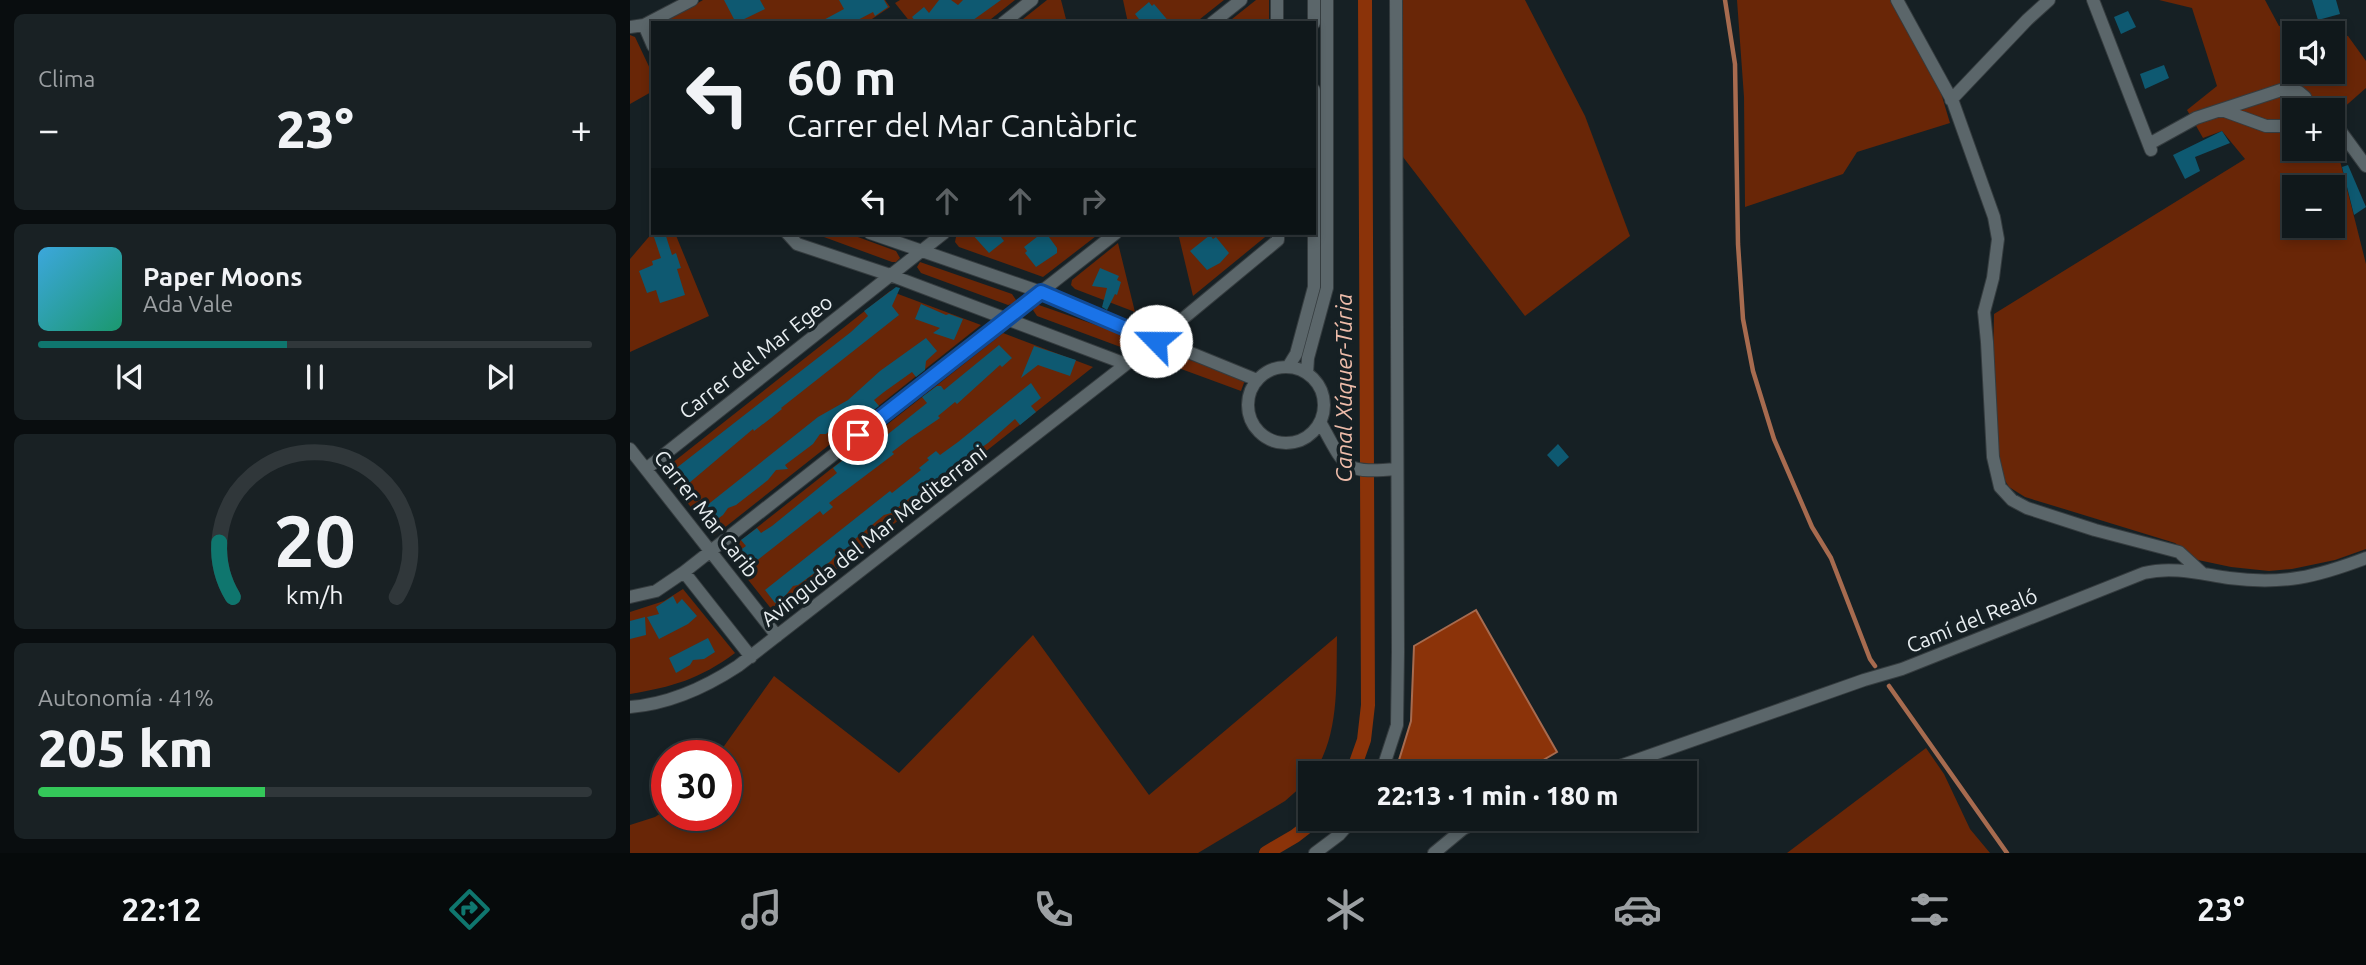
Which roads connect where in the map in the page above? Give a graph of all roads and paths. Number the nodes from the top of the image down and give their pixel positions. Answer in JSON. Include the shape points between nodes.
{"nodes":[{"id":1,"x":692,"y":0,"type":"edge"},
{"id":2,"x":1032,"y":0,"type":"edge"},
{"id":3,"x":1241,"y":0,"type":"edge"},
{"id":4,"x":1277,"y":0,"type":"edge"},
{"id":5,"x":1314,"y":0,"type":"edge"},
{"id":6,"x":1327,"y":0,"type":"edge"},
{"id":7,"x":1396,"y":0,"type":"edge"},
{"id":8,"x":1897,"y":0,"type":"edge"},
{"id":9,"x":2049,"y":0,"type":"edge"},
{"id":10,"x":2093,"y":0,"type":"edge"},
{"id":11,"x":1006,"y":21,"type":"edge"},
{"id":12,"x":1215,"y":21,"type":"edge"},
{"id":13,"x":1277,"y":21,"type":"edge"},
{"id":14,"x":1314,"y":21,"type":"edge"},
{"id":15,"x":643,"y":25,"type":"junction"},
{"id":16,"x":630,"y":27,"type":"edge"},
{"id":17,"x":651,"y":42,"type":"edge"},
{"id":18,"x":2305,"y":98,"type":"edge"},
{"id":19,"x":1951,"y":100,"type":"junction"},
{"id":20,"x":2222,"y":110,"type":"junction"},
{"id":21,"x":2282,"y":126,"type":"edge"},
{"id":22,"x":2345,"y":139,"type":"edge"},
{"id":23,"x":2366,"y":166,"type":"edge"},
{"id":24,"x":789,"y":235,"type":"edge"},
{"id":25,"x":876,"y":235,"type":"edge"},
{"id":26,"x":941,"y":235,"type":"edge"},
{"id":27,"x":1113,"y":235,"type":"edge"},
{"id":28,"x":1278,"y":235,"type":"edge"},
{"id":29,"x":1314,"y":235,"type":"edge"},
{"id":30,"x":920,"y":251,"type":"junction"},
{"id":31,"x":890,"y":275,"type":"junction"},
{"id":32,"x":1041,"y":292,"type":"junction"},
{"id":33,"x":1006,"y":318,"type":"junction"},
{"id":34,"x":1156,"y":341,"type":"junction"},
{"id":35,"x":1126,"y":364,"type":"junction"},
{"id":36,"x":1288,"y":367,"type":"junction"},
{"id":37,"x":1307,"y":373,"type":"junction"},
{"id":38,"x":1257,"y":380,"type":"junction"},
{"id":39,"x":1320,"y":422,"type":"junction"},
{"id":40,"x":630,"y":449,"type":"edge"},
{"id":41,"x":646,"y":469,"type":"junction"},
{"id":42,"x":1392,"y":470,"type":"junction"},
{"id":43,"x":710,"y":551,"type":"junction"},
{"id":44,"x":2366,"y":558,"type":"edge"},
{"id":45,"x":684,"y":572,"type":"junction"},
{"id":46,"x":2202,"y":573,"type":"junction"},
{"id":47,"x":630,"y":597,"type":"edge"},
{"id":48,"x":777,"y":636,"type":"junction"},
{"id":49,"x":751,"y":657,"type":"junction"},
{"id":50,"x":630,"y":707,"type":"edge"},
{"id":51,"x":1385,"y":761,"type":"edge"},
{"id":52,"x":1634,"y":761,"type":"edge"},
{"id":53,"x":1342,"y":831,"type":"edge"},
{"id":54,"x":1461,"y":831,"type":"edge"},
{"id":55,"x":1315,"y":853,"type":"edge"},
{"id":56,"x":1434,"y":853,"type":"edge"}],
"edges":[{"from":1,"to":15,"type":"street"},
{"from":2,"to":11,"type":"street"},
{"from":3,"to":12,"type":"street"},
{"from":4,"to":13,"type":"street"},
{"from":5,"to":14,"type":"street"},
{"from":6,"to":37,"type":"street","via":[[1327,288]]},
{"from":7,"to":42,"type":"street"},
{"from":8,"to":19,"type":"street"},
{"from":9,"to":19,"type":"street"},
{"from":10,"to":20,"type":"street","via":[[2150,148],[2196,118]]},
{"from":15,"to":16,"type":"street"},
{"from":15,"to":17,"type":"street"},
{"from":18,"to":20,"type":"street","via":[[2291,90]]},
{"from":19,"to":46,"type":"street","via":[[1998,239],[1983,324],[1993,457],[2000,487],[2027,508],[2179,552]]},
{"from":20,"to":21,"type":"street","via":[[2266,126]]},
{"from":22,"to":23,"type":"street"},
{"from":24,"to":31,"type":"street","via":[[797,244]]},
{"from":25,"to":30,"type":"street"},
{"from":26,"to":30,"type":"street","name":"Carrer del Mar Egeo"},
{"from":27,"to":32,"type":"street"},
{"from":28,"to":34,"type":"street","name":"Avinguda del Mar Mediterrani","via":[[1278,240]]},
{"from":29,"to":36,"type":"street","via":[[1314,286],[1296,354]]},
{"from":30,"to":31,"type":"street","name":"Carrer del Mar Egeo"},
{"from":30,"to":32,"type":"street"},
{"from":31,"to":33,"type":"street"},
{"from":31,"to":41,"type":"street","name":"Carrer del Mar Egeo"},
{"from":32,"to":33,"type":"street"},
{"from":32,"to":34,"type":"street"},
{"from":33,"to":35,"type":"street"},
{"from":33,"to":43,"type":"street"},
{"from":34,"to":35,"type":"street","name":"Avinguda del Mar Mediterrani"},
{"from":34,"to":38,"type":"street"},
{"from":35,"to":48,"type":"street","name":"Avinguda del Mar Mediterrani"},
{"from":36,"to":37,"type":"street"},
{"from":36,"to":38,"type":"street"},
{"from":37,"to":39,"type":"street","via":[[1321,390],[1324,411]]},
{"from":38,"to":39,"type":"street","via":[[1248,403],[1255,427],[1265,436],[1289,443],[1302,439]]},
{"from":39,"to":42,"type":"street","via":[[1344,463],[1356,471]]},
{"from":40,"to":41,"type":"street","name":"Carrer Mar Carib"},
{"from":41,"to":43,"type":"street","name":"Carrer Mar Carib"},
{"from":42,"to":51,"type":"street","via":[[1397,725]]},
{"from":43,"to":45,"type":"street"},
{"from":43,"to":48,"type":"street","name":"Carrer Mar Carib"},
{"from":44,"to":46,"type":"street","name":"Camí del Realó","via":[[2285,581]]},
{"from":45,"to":47,"type":"street","via":[[656,591]]},
{"from":45,"to":49,"type":"street"},
{"from":46,"to":52,"type":"street","name":"Camí del Realó","via":[[2144,573],[1902,669]]},
{"from":48,"to":49,"type":"street","name":"Avinguda del Mar Mediterrani"},
{"from":49,"to":50,"type":"street","name":"Avinguda del Mar Mediterrani","via":[[718,680],[661,702]]},
{"from":53,"to":55,"type":"street"},
{"from":54,"to":56,"type":"street"}]}
